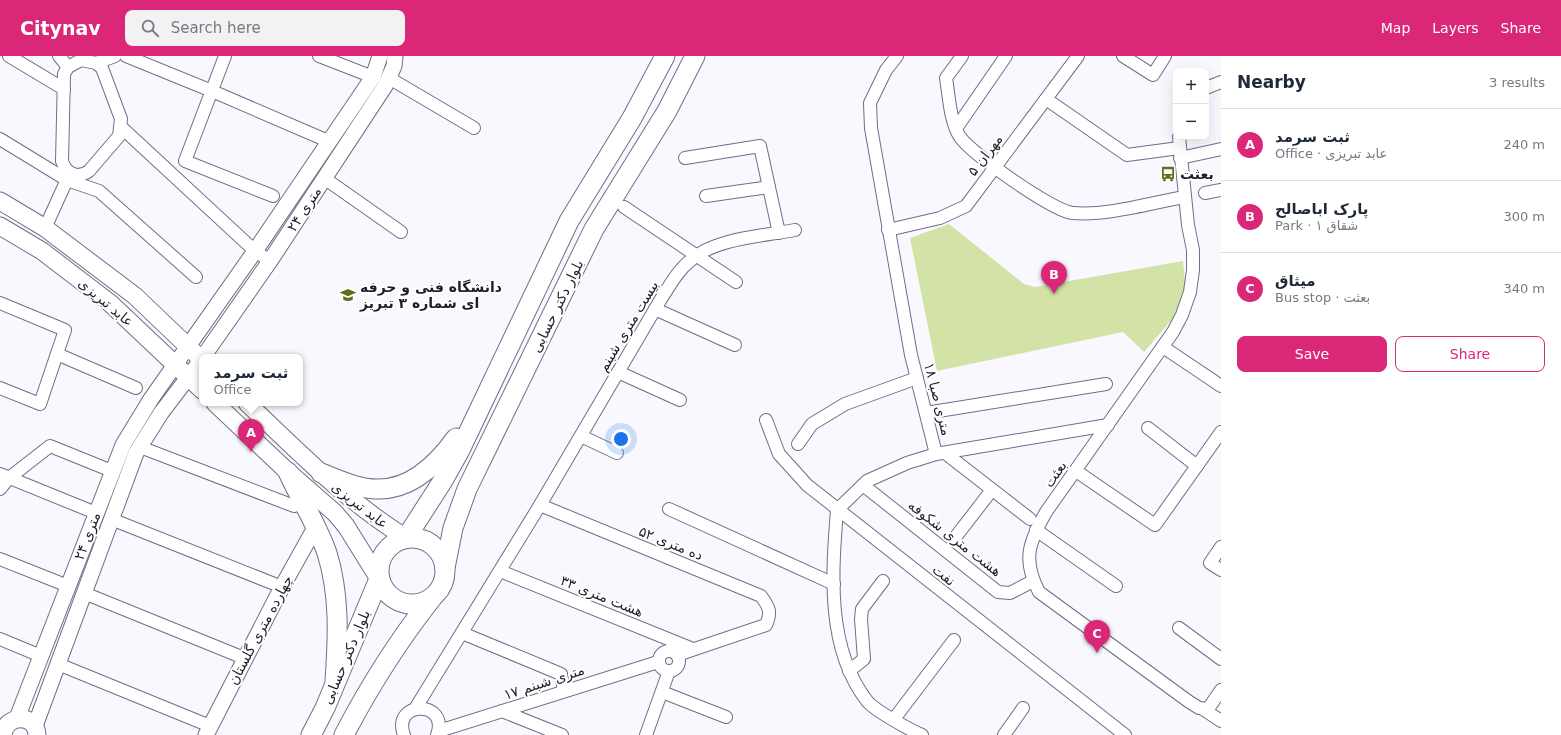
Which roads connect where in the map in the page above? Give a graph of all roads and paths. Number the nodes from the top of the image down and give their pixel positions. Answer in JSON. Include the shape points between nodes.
{"nodes":[{"id":1,"x":4,"y":56,"type":"edge"},
{"id":2,"x":9,"y":56,"type":"edge"},
{"id":3,"x":59,"y":56,"type":"edge"},
{"id":4,"x":115,"y":56,"type":"edge"},
{"id":5,"x":126,"y":56,"type":"edge"},
{"id":6,"x":225,"y":56,"type":"edge"},
{"id":7,"x":319,"y":56,"type":"edge"},
{"id":8,"x":380,"y":56,"type":"edge"},
{"id":9,"x":395,"y":56,"type":"edge"},
{"id":10,"x":665,"y":56,"type":"edge"},
{"id":11,"x":695,"y":56,"type":"edge"},
{"id":12,"x":897,"y":56,"type":"edge"},
{"id":13,"x":962,"y":56,"type":"edge"},
{"id":14,"x":1006,"y":56,"type":"edge"},
{"id":15,"x":1078,"y":56,"type":"edge"},
{"id":16,"x":1123,"y":56,"type":"edge"},
{"id":17,"x":1165,"y":56,"type":"edge"},
{"id":18,"x":0,"y":62,"type":"edge"},
{"id":19,"x":68,"y":62,"type":"edge"},
{"id":20,"x":96,"y":63,"type":"junction"},
{"id":21,"x":373,"y":78,"type":"junction"},
{"id":22,"x":389,"y":78,"type":"junction"},
{"id":23,"x":1221,"y":82,"type":"edge"},
{"id":24,"x":1209,"y":87,"type":"edge"},
{"id":25,"x":64,"y":89,"type":"junction"},
{"id":26,"x":212,"y":91,"type":"junction"},
{"id":27,"x":1046,"y":99,"type":"junction"},
{"id":28,"x":121,"y":127,"type":"junction"},
{"id":29,"x":957,"y":127,"type":"junction"},
{"id":30,"x":474,"y":128,"type":"dead end"},
{"id":31,"x":0,"y":140,"type":"edge"},
{"id":32,"x":328,"y":141,"type":"junction"},
{"id":33,"x":1179,"y":148,"type":"edge"},
{"id":34,"x":1221,"y":149,"type":"edge"},
{"id":35,"x":685,"y":158,"type":"dead end"},
{"id":36,"x":995,"y":168,"type":"junction"},
{"id":37,"x":69,"y":177,"type":"junction"},
{"id":38,"x":324,"y":178,"type":"junction"},
{"id":39,"x":769,"y":187,"type":"junction"},
{"id":40,"x":1221,"y":190,"type":"edge"},
{"id":41,"x":1205,"y":193,"type":"dead end"},
{"id":42,"x":273,"y":196,"type":"dead end"},
{"id":43,"x":706,"y":196,"type":"dead end"},
{"id":44,"x":1184,"y":196,"type":"junction"},
{"id":45,"x":0,"y":202,"type":"edge"},
{"id":46,"x":624,"y":207,"type":"dead end"},
{"id":47,"x":0,"y":226,"type":"edge"},
{"id":48,"x":45,"y":228,"type":"junction"},
{"id":49,"x":796,"y":230,"type":"dead end"},
{"id":50,"x":888,"y":230,"type":"junction"},
{"id":51,"x":401,"y":232,"type":"dead end"},
{"id":52,"x":779,"y":233,"type":"junction"},
{"id":53,"x":255,"y":252,"type":"junction"},
{"id":54,"x":697,"y":255,"type":"junction"},
{"id":55,"x":270,"y":261,"type":"junction"},
{"id":56,"x":196,"y":277,"type":"dead end"},
{"id":57,"x":736,"y":282,"type":"dead end"},
{"id":58,"x":0,"y":303,"type":"edge"},
{"id":59,"x":655,"y":309,"type":"junction"},
{"id":60,"x":735,"y":345,"type":"dead end"},
{"id":61,"x":188,"y":346,"type":"junction"},
{"id":62,"x":1163,"y":347,"type":"junction"},
{"id":63,"x":57,"y":354,"type":"junction"},
{"id":64,"x":205,"y":354,"type":"edge"},
{"id":65,"x":199,"y":356,"type":"edge"},
{"id":66,"x":199,"y":363,"type":"edge"},
{"id":67,"x":175,"y":364,"type":"junction"},
{"id":68,"x":618,"y":372,"type":"junction"},
{"id":69,"x":188,"y":377,"type":"junction"},
{"id":70,"x":917,"y":378,"type":"junction"},
{"id":71,"x":1106,"y":384,"type":"dead end"},
{"id":72,"x":1221,"y":386,"type":"edge"},
{"id":73,"x":199,"y":387,"type":"edge"},
{"id":74,"x":0,"y":388,"type":"edge"},
{"id":75,"x":136,"y":388,"type":"dead end"},
{"id":76,"x":680,"y":400,"type":"dead end"},
{"id":77,"x":218,"y":406,"type":"edge"},
{"id":78,"x":250,"y":406,"type":"edge"},
{"id":79,"x":478,"y":411,"type":"junction"},
{"id":80,"x":926,"y":413,"type":"junction"},
{"id":81,"x":766,"y":420,"type":"dead end"},
{"id":82,"x":1108,"y":425,"type":"junction"},
{"id":83,"x":1148,"y":428,"type":"dead end"},
{"id":84,"x":1221,"y":432,"type":"edge"},
{"id":85,"x":581,"y":436,"type":"junction"},
{"id":86,"x":798,"y":444,"type":"dead end"},
{"id":87,"x":140,"y":447,"type":"junction"},
{"id":88,"x":617,"y":453,"type":"dead end"},
{"id":89,"x":940,"y":454,"type":"junction"},
{"id":90,"x":114,"y":466,"type":"junction"},
{"id":91,"x":1197,"y":466,"type":"junction"},
{"id":92,"x":131,"y":467,"type":"junction"},
{"id":93,"x":1076,"y":471,"type":"junction"},
{"id":94,"x":288,"y":472,"type":"junction"},
{"id":95,"x":321,"y":473,"type":"junction"},
{"id":96,"x":5,"y":476,"type":"edge"},
{"id":97,"x":863,"y":485,"type":"junction"},
{"id":98,"x":0,"y":489,"type":"edge"},
{"id":99,"x":992,"y":491,"type":"junction"},
{"id":100,"x":540,"y":505,"type":"junction"},
{"id":101,"x":294,"y":506,"type":"dead end"},
{"id":102,"x":669,"y":509,"type":"dead end"},
{"id":103,"x":837,"y":510,"type":"junction"},
{"id":104,"x":96,"y":513,"type":"junction"},
{"id":105,"x":112,"y":519,"type":"junction"},
{"id":106,"x":1030,"y":519,"type":"dead end"},
{"id":107,"x":316,"y":526,"type":"junction"},
{"id":108,"x":1036,"y":530,"type":"junction"},
{"id":109,"x":406,"y":538,"type":"junction"},
{"id":110,"x":954,"y":539,"type":"dead end"},
{"id":111,"x":1221,"y":547,"type":"edge"},
{"id":112,"x":0,"y":559,"type":"edge"},
{"id":113,"x":445,"y":568,"type":"junction"},
{"id":114,"x":1221,"y":570,"type":"edge"},
{"id":115,"x":500,"y":571,"type":"junction"},
{"id":116,"x":379,"y":579,"type":"junction"},
{"id":117,"x":883,"y":581,"type":"dead end"},
{"id":118,"x":1033,"y":581,"type":"junction"},
{"id":119,"x":834,"y":584,"type":"junction"},
{"id":120,"x":68,"y":586,"type":"junction"},
{"id":121,"x":1116,"y":586,"type":"dead end"},
{"id":122,"x":282,"y":587,"type":"junction"},
{"id":123,"x":84,"y":593,"type":"junction"},
{"id":124,"x":432,"y":598,"type":"junction"},
{"id":125,"x":1179,"y":628,"type":"dead end"},
{"id":126,"x":462,"y":633,"type":"junction"},
{"id":127,"x":0,"y":639,"type":"edge"},
{"id":128,"x":954,"y":640,"type":"dead end"},
{"id":129,"x":693,"y":649,"type":"junction"},
{"id":130,"x":677,"y":655,"type":"junction"},
{"id":131,"x":41,"y":656,"type":"junction"},
{"id":132,"x":244,"y":658,"type":"junction"},
{"id":133,"x":1221,"y":659,"type":"edge"},
{"id":134,"x":658,"y":662,"type":"junction"},
{"id":135,"x":58,"y":664,"type":"junction"},
{"id":136,"x":849,"y":670,"type":"junction"},
{"id":137,"x":670,"y":671,"type":"junction"},
{"id":138,"x":335,"y":681,"type":"junction"},
{"id":139,"x":1221,"y":690,"type":"edge"},
{"id":140,"x":564,"y":691,"type":"junction"},
{"id":141,"x":662,"y":692,"type":"junction"},
{"id":142,"x":1023,"y":708,"type":"dead end"},
{"id":143,"x":415,"y":709,"type":"junction"},
{"id":144,"x":1203,"y":709,"type":"junction"},
{"id":145,"x":502,"y":711,"type":"junction"},
{"id":146,"x":726,"y":717,"type":"dead end"},
{"id":147,"x":894,"y":719,"type":"junction"},
{"id":148,"x":1221,"y":721,"type":"edge"},
{"id":149,"x":402,"y":722,"type":"junction"},
{"id":150,"x":6,"y":726,"type":"edge"},
{"id":151,"x":208,"y":730,"type":"edge"},
{"id":152,"x":36,"y":731,"type":"edge"},
{"id":153,"x":438,"y":733,"type":"edge"},
{"id":154,"x":312,"y":735,"type":"edge"},
{"id":155,"x":344,"y":735,"type":"edge"},
{"id":156,"x":396,"y":735,"type":"edge"},
{"id":157,"x":404,"y":735,"type":"edge"},
{"id":158,"x":562,"y":735,"type":"edge"},
{"id":159,"x":646,"y":735,"type":"edge"},
{"id":160,"x":922,"y":735,"type":"edge"},
{"id":161,"x":1004,"y":735,"type":"edge"},
{"id":162,"x":1125,"y":735,"type":"edge"}],
"edges":[{"from":1,"to":18,"type":"street"},
{"from":2,"to":25,"type":"street"},
{"from":3,"to":19,"type":"street"},
{"from":4,"to":20,"type":"street"},
{"from":5,"to":26,"type":"street"},
{"from":6,"to":26,"type":"street"},
{"from":7,"to":21,"type":"street"},
{"from":8,"to":21,"type":"street","name":"۲۴ متری"},
{"from":9,"to":22,"type":"street","name":"۲۴ متری"},
{"from":10,"to":79,"type":"main road","name":"بلوار دکتر حسابی","via":[[632,118],[569,221]]},
{"from":11,"to":113,"type":"main road","name":"بلوار دکتر حسابی","via":[[667,111],[594,229],[472,478],[453,528]]},
{"from":12,"to":50,"type":"street","name":"متری صبا ۱۸","via":[[886,70],[870,103],[871,128]]},
{"from":13,"to":29,"type":"street","via":[[946,78],[950,111]]},
{"from":14,"to":29,"type":"street"},
{"from":15,"to":27,"type":"street","name":"مهران ۵"},
{"from":16,"to":17,"type":"street","via":[[1153,76]]},
{"from":19,"to":20,"type":"street","via":[[81,60]]},
{"from":19,"to":25,"type":"street","via":[[64,74]]},
{"from":20,"to":28,"type":"street","via":[[105,75],[119,111]]},
{"from":21,"to":32,"type":"street","name":"۲۴ متری"},
{"from":22,"to":30,"type":"street"},
{"from":22,"to":38,"type":"street","name":"۲۴ متری"},
{"from":23,"to":24,"type":"street"},
{"from":25,"to":37,"type":"street","via":[[62,162]]},
{"from":26,"to":32,"type":"street"},
{"from":26,"to":42,"type":"street","via":[[185,161]]},
{"from":27,"to":33,"type":"street","via":[[1127,155]]},
{"from":27,"to":36,"type":"street","name":"مهران ۵"},
{"from":28,"to":37,"type":"street","via":[[114,143],[89,171]]},
{"from":28,"to":53,"type":"street"},
{"from":29,"to":36,"type":"street","via":[[960,137]]},
{"from":31,"to":37,"type":"street"},
{"from":32,"to":53,"type":"street","name":"۲۴ متری"},
{"from":33,"to":34,"type":"street"},
{"from":33,"to":44,"type":"street","name":"بعثت"},
{"from":35,"to":39,"type":"street","via":[[760,146]]},
{"from":36,"to":44,"type":"street","via":[[1056,208],[1071,213],[1092,214]]},
{"from":36,"to":50,"type":"street","name":"مهران ۵","via":[[966,206],[940,218]]},
{"from":37,"to":48,"type":"street"},
{"from":37,"to":56,"type":"street","via":[[99,191]]},
{"from":38,"to":51,"type":"street"},
{"from":38,"to":55,"type":"street","name":"۲۴ متری"},
{"from":39,"to":43,"type":"street"},
{"from":39,"to":52,"type":"street"},
{"from":40,"to":41,"type":"street"},
{"from":44,"to":62,"type":"street","name":"بعثت","via":[[1193,250],[1190,292],[1182,315]]},
{"from":45,"to":48,"type":"main road","name":"عابد تبریزی"},
{"from":46,"to":54,"type":"street"},
{"from":47,"to":67,"type":"main road","name":"عابد تبریزی","via":[[42,251],[110,303]]},
{"from":48,"to":61,"type":"main road","name":"عابد تبریزی","via":[[135,296]]},
{"from":49,"to":52,"type":"street","name":"بیست متری شبنم"},
{"from":50,"to":70,"type":"street","name":"متری صبا ۱۸"},
{"from":52,"to":54,"type":"street","name":"بیست متری شبنم","via":[[729,242],[706,249]]},
{"from":53,"to":55,"type":"street"},
{"from":53,"to":61,"type":"street","name":"۲۴ متری"},
{"from":54,"to":57,"type":"street"},
{"from":54,"to":59,"type":"street","name":"بیست متری شبنم","via":[[678,274]]},
{"from":55,"to":64,"type":"street","name":"۲۴ متری"},
{"from":58,"to":63,"type":"street","via":[[65,330]]},
{"from":59,"to":60,"type":"street"},
{"from":59,"to":68,"type":"street","name":"بیست متری شبنم"},
{"from":61,"to":65,"type":"main road","name":"عابد تبریزی"},
{"from":61,"to":67,"type":"street","name":"۲۴ متری"},
{"from":62,"to":72,"type":"street"},
{"from":62,"to":82,"type":"street","name":"بعثت"},
{"from":63,"to":74,"type":"street","via":[[40,404]]},
{"from":63,"to":75,"type":"street"},
{"from":66,"to":69,"type":"street","name":"۲۴ متری"},
{"from":67,"to":69,"type":"main road","name":"عابد تبریزی"},
{"from":67,"to":90,"type":"street","name":"۲۴ متری","via":[[135,423]]},
{"from":68,"to":76,"type":"street"},
{"from":68,"to":85,"type":"street","name":"بیست متری شبنم"},
{"from":69,"to":73,"type":"main road","name":"عابد تبریزی"},
{"from":69,"to":87,"type":"street","name":"۲۴ متری","via":[[161,412]]},
{"from":70,"to":80,"type":"street","name":"متری صبا ۱۸"},
{"from":70,"to":86,"type":"street","via":[[845,404],[812,424]]},
{"from":71,"to":80,"type":"street"},
{"from":77,"to":94,"type":"main road","name":"عابد تبریزی"},
{"from":78,"to":95,"type":"main road","name":"عابد تبریزی"},
{"from":79,"to":95,"type":"main road","via":[[444,454],[407,483],[377,489],[352,484]]},
{"from":79,"to":109,"type":"main road","name":"بلوار دکتر حسابی","via":[[442,482]]},
{"from":80,"to":89,"type":"street","name":"متری صبا ۱۸"},
{"from":81,"to":103,"type":"street","name":"نفت","via":[[779,454],[807,485]]},
{"from":82,"to":89,"type":"street"},
{"from":82,"to":93,"type":"street","name":"بعثت"},
{"from":83,"to":91,"type":"street"},
{"from":84,"to":91,"type":"street"},
{"from":85,"to":88,"type":"street"},
{"from":85,"to":100,"type":"street","name":"بیست متری شبنم"},
{"from":87,"to":92,"type":"street","name":"۲۴ متری"},
{"from":87,"to":101,"type":"street"},
{"from":89,"to":97,"type":"street","name":"متری صبا ۱۸","via":[[907,464]]},
{"from":89,"to":99,"type":"street"},
{"from":90,"to":92,"type":"street"},
{"from":90,"to":96,"type":"street","via":[[50,446]]},
{"from":90,"to":104,"type":"street","name":"۲۴ متری"},
{"from":91,"to":93,"type":"street","via":[[1156,525]]},
{"from":92,"to":105,"type":"street","name":"۲۴ متری"},
{"from":93,"to":108,"type":"street","name":"بعثت"},
{"from":94,"to":107,"type":"main road"},
{"from":94,"to":116,"type":"main road","name":"عابد تبریزی","via":[[335,513]]},
{"from":95,"to":109,"type":"main road","name":"عابد تبریزی","via":[[358,506]]},
{"from":96,"to":98,"type":"street"},
{"from":96,"to":104,"type":"street"},
{"from":97,"to":103,"type":"street","name":"متری صبا ۱۸"},
{"from":97,"to":118,"type":"street","name":"هشت متری شکوفه","via":[[998,592],[1010,593]]},
{"from":99,"to":106,"type":"street"},
{"from":99,"to":110,"type":"street"},
{"from":100,"to":115,"type":"street","name":"بیست متری شبنم"},
{"from":100,"to":129,"type":"street","name":"ده متری ۵۲","via":[[761,596],[769,606],[770,615],[766,625]]},
{"from":102,"to":119,"type":"street"},
{"from":103,"to":119,"type":"street","via":[[833,557]]},
{"from":103,"to":162,"type":"street","name":"نفت"},
{"from":104,"to":120,"type":"street","name":"۲۴ متری"},
{"from":105,"to":122,"type":"street"},
{"from":105,"to":123,"type":"street","name":"۲۴ متری"},
{"from":107,"to":122,"type":"street","name":"چهارده متری گلستان"},
{"from":107,"to":138,"type":"main road","via":[[326,552],[336,597],[338,634]]},
{"from":108,"to":118,"type":"street","name":"بعثت","via":[[1030,545]]},
{"from":108,"to":121,"type":"street"},
{"from":109,"to":113,"type":"main road","via":[[427,541],[442,557]]},
{"from":109,"to":116,"type":"main road","via":[[395,542],[384,553],[378,568]]},
{"from":111,"to":114,"type":"street","via":[[1210,563]]},
{"from":112,"to":120,"type":"street"},
{"from":113,"to":124,"type":"main road","via":[[440,590]]},
{"from":115,"to":126,"type":"street","name":"بیست متری شبنم"},
{"from":115,"to":129,"type":"street","name":"هشت متری ۳۳"},
{"from":116,"to":124,"type":"main road","via":[[383,589],[399,603],[416,604]]},
{"from":116,"to":138,"type":"main road","name":"بلوار دکتر حسابی"},
{"from":117,"to":136,"type":"street","via":[[862,609],[864,659]]},
{"from":118,"to":144,"type":"street","via":[[1039,592],[1134,663]]},
{"from":119,"to":136,"type":"street","via":[[835,619]]},
{"from":120,"to":131,"type":"street","name":"۲۴ متری"},
{"from":122,"to":132,"type":"street","name":"چهارده متری گلستان"},
{"from":123,"to":132,"type":"street"},
{"from":123,"to":135,"type":"street","name":"۲۴ متری"},
{"from":124,"to":155,"type":"main road","via":[[362,700]]},
{"from":125,"to":133,"type":"street"},
{"from":126,"to":140,"type":"street","via":[[561,674]]},
{"from":126,"to":143,"type":"street","name":"بیست متری شبنم"},
{"from":127,"to":131,"type":"street"},
{"from":128,"to":147,"type":"street"},
{"from":129,"to":130,"type":"street"},
{"from":130,"to":134,"type":"street","via":[[672,651],[665,651],[660,655]]},
{"from":130,"to":137,"type":"street","via":[[678,665]]},
{"from":131,"to":150,"type":"street","name":"۲۴ متری"},
{"from":132,"to":151,"type":"street","name":"چهارده متری گلستان"},
{"from":134,"to":137,"type":"street","via":[[663,670]]},
{"from":134,"to":140,"type":"street","name":"۱۷ متری شبنم"},
{"from":135,"to":151,"type":"street"},
{"from":135,"to":152,"type":"street","name":"۲۴ متری"},
{"from":136,"to":147,"type":"street","via":[[868,702]]},
{"from":137,"to":141,"type":"street"},
{"from":138,"to":154,"type":"main road","name":"بلوار دکتر حسابی"},
{"from":139,"to":144,"type":"street","via":[[1208,709]]},
{"from":140,"to":145,"type":"street","name":"۱۷ متری شبنم"},
{"from":141,"to":146,"type":"street"},
{"from":141,"to":159,"type":"street"},
{"from":142,"to":161,"type":"street"},
{"from":143,"to":149,"type":"street","name":"بیست متری شبنم","via":[[407,714]]},
{"from":143,"to":153,"type":"street","via":[[421,708],[433,713],[437,718]]},
{"from":144,"to":148,"type":"street"},
{"from":145,"to":153,"type":"street","name":"۱۷ متری شبنم"},
{"from":145,"to":158,"type":"street"},
{"from":147,"to":160,"type":"street"},
{"from":149,"to":156,"type":"street"},
{"from":149,"to":157,"type":"street"},
{"from":150,"to":152,"type":"main road","via":[[30,721]]}]}
